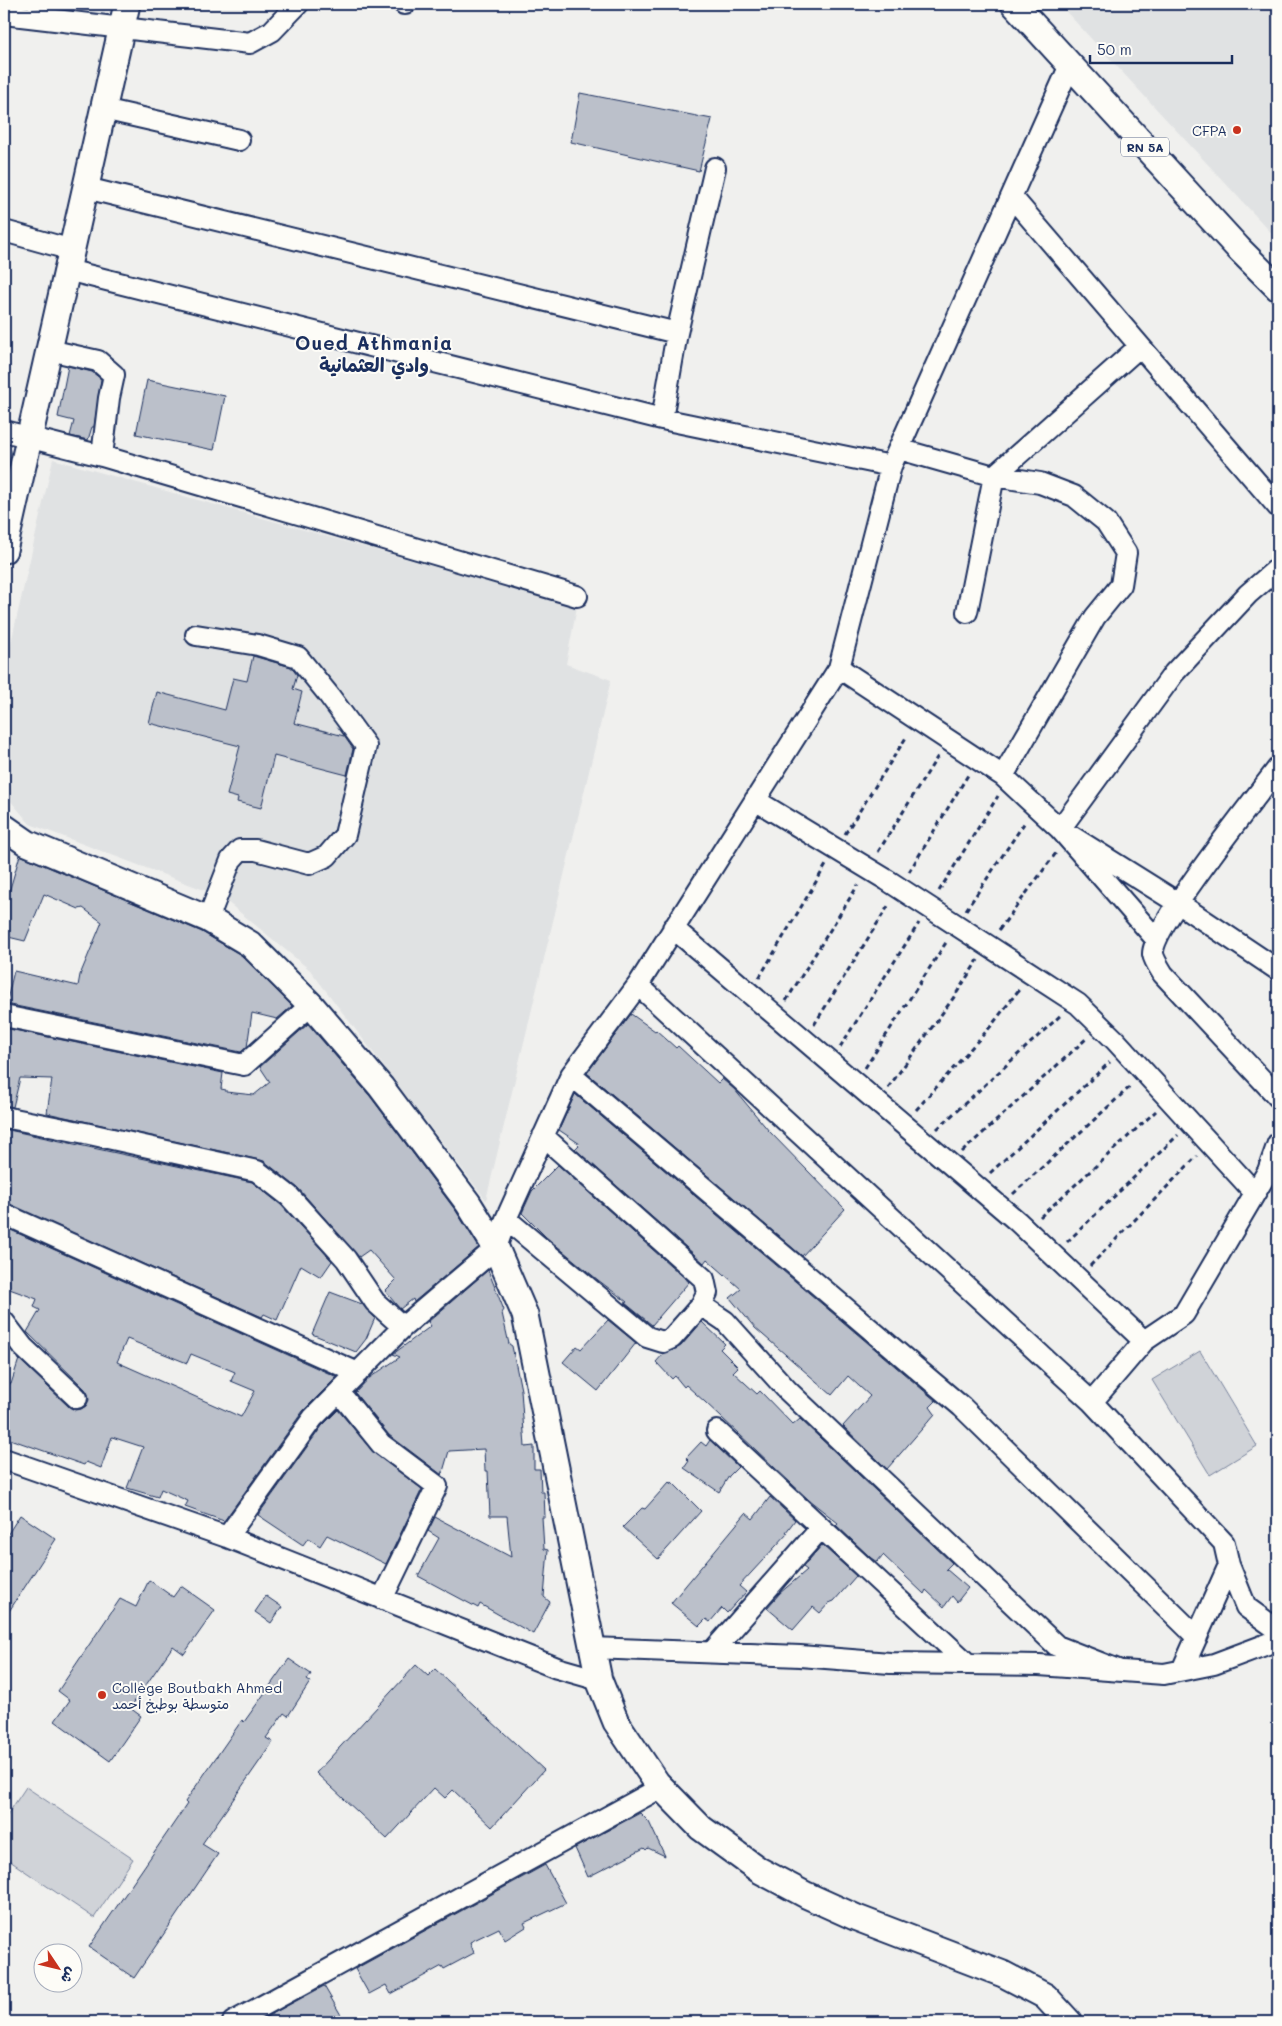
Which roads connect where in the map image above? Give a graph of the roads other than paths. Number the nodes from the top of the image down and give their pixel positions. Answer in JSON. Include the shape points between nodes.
{"nodes":[{"id":1,"x":298,"y":4,"type":"edge"},
{"id":2,"x":1014,"y":4,"type":"edge"},
{"id":3,"x":7,"y":11,"type":"edge"},
{"id":4,"x":125,"y":16,"type":"edge"},
{"id":5,"x":1070,"y":65,"type":"junction"},
{"id":6,"x":103,"y":109,"type":"junction"},
{"id":7,"x":239,"y":140,"type":"dead end"},
{"id":8,"x":715,"y":168,"type":"dead end"},
{"id":9,"x":86,"y":188,"type":"junction"},
{"id":10,"x":1012,"y":197,"type":"junction"},
{"id":11,"x":4,"y":231,"type":"edge"},
{"id":12,"x":70,"y":260,"type":"junction"},
{"id":13,"x":1278,"y":288,"type":"edge"},
{"id":14,"x":676,"y":333,"type":"junction"},
{"id":15,"x":1139,"y":347,"type":"junction"},
{"id":16,"x":49,"y":350,"type":"junction"},
{"id":17,"x":662,"y":419,"type":"junction"},
{"id":18,"x":4,"y":431,"type":"edge"},
{"id":19,"x":29,"y":437,"type":"junction"},
{"id":20,"x":102,"y":456,"type":"junction"},
{"id":21,"x":895,"y":458,"type":"junction"},
{"id":22,"x":994,"y":476,"type":"junction"},
{"id":23,"x":1278,"y":507,"type":"edge"},
{"id":24,"x":4,"y":550,"type":"edge"},
{"id":25,"x":1278,"y":568,"type":"edge"},
{"id":26,"x":577,"y":596,"type":"dead end"},
{"id":27,"x":967,"y":612,"type":"dead end"},
{"id":28,"x":196,"y":634,"type":"dead end"},
{"id":29,"x":840,"y":668,"type":"junction"},
{"id":30,"x":1278,"y":768,"type":"edge"},
{"id":31,"x":1006,"y":779,"type":"junction"},
{"id":32,"x":755,"y":800,"type":"junction"},
{"id":33,"x":4,"y":828,"type":"edge"},
{"id":34,"x":1064,"y":833,"type":"junction"},
{"id":35,"x":1178,"y":903,"type":"junction"},
{"id":36,"x":208,"y":919,"type":"junction"},
{"id":37,"x":673,"y":928,"type":"junction"},
{"id":38,"x":1156,"y":939,"type":"junction"},
{"id":39,"x":1278,"y":970,"type":"edge"},
{"id":40,"x":638,"y":985,"type":"junction"},
{"id":41,"x":311,"y":1005,"type":"junction"},
{"id":42,"x":4,"y":1016,"type":"edge"},
{"id":43,"x":572,"y":1075,"type":"junction"},
{"id":44,"x":1278,"y":1097,"type":"edge"},
{"id":45,"x":4,"y":1117,"type":"edge"},
{"id":46,"x":542,"y":1136,"type":"junction"},
{"id":47,"x":1278,"y":1143,"type":"edge"},
{"id":48,"x":1255,"y":1193,"type":"junction"},
{"id":49,"x":4,"y":1214,"type":"edge"},
{"id":50,"x":506,"y":1219,"type":"junction"},
{"id":51,"x":496,"y":1248,"type":"junction"},
{"id":52,"x":701,"y":1305,"type":"junction"},
{"id":53,"x":4,"y":1322,"type":"edge"},
{"id":54,"x":403,"y":1327,"type":"junction"},
{"id":55,"x":1144,"y":1341,"type":"junction"},
{"id":56,"x":358,"y":1373,"type":"junction"},
{"id":57,"x":339,"y":1392,"type":"junction"},
{"id":58,"x":77,"y":1398,"type":"dead end"},
{"id":59,"x":1092,"y":1402,"type":"junction"},
{"id":60,"x":717,"y":1431,"type":"dead end"},
{"id":61,"x":4,"y":1459,"type":"edge"},
{"id":62,"x":821,"y":1528,"type":"junction"},
{"id":63,"x":227,"y":1537,"type":"junction"},
{"id":64,"x":1229,"y":1565,"type":"junction"},
{"id":65,"x":382,"y":1599,"type":"junction"},
{"id":66,"x":1278,"y":1630,"type":"edge"},
{"id":67,"x":1197,"y":1637,"type":"junction"},
{"id":68,"x":1278,"y":1640,"type":"edge"},
{"id":69,"x":592,"y":1648,"type":"junction"},
{"id":70,"x":712,"y":1652,"type":"junction"},
{"id":71,"x":968,"y":1664,"type":"junction"},
{"id":72,"x":1118,"y":1670,"type":"junction"},
{"id":73,"x":1182,"y":1670,"type":"junction"},
{"id":74,"x":599,"y":1680,"type":"junction"},
{"id":75,"x":662,"y":1787,"type":"junction"},
{"id":76,"x":233,"y":2022,"type":"edge"},
{"id":77,"x":1069,"y":2022,"type":"edge"}],
"edges":[{"from":1,"to":4,"type":"street","via":[[272,31],[250,43]]},
{"from":2,"to":5,"type":"main road","number":"RN 5A"},
{"from":3,"to":4,"type":"street"},
{"from":4,"to":6,"type":"main road"},
{"from":5,"to":10,"type":"street"},
{"from":5,"to":13,"type":"main road","number":"RN 5A"},
{"from":6,"to":7,"type":"street"},
{"from":6,"to":9,"type":"main road"},
{"from":8,"to":14,"type":"street"},
{"from":9,"to":12,"type":"main road"},
{"from":9,"to":14,"type":"street"},
{"from":10,"to":15,"type":"street"},
{"from":10,"to":21,"type":"street"},
{"from":11,"to":12,"type":"street"},
{"from":12,"to":16,"type":"main road"},
{"from":12,"to":17,"type":"street"},
{"from":14,"to":17,"type":"street"},
{"from":15,"to":22,"type":"street"},
{"from":15,"to":23,"type":"street"},
{"from":16,"to":19,"type":"main road"},
{"from":16,"to":20,"type":"street","via":[[98,361],[114,375]]},
{"from":17,"to":21,"type":"street"},
{"from":18,"to":19,"type":"street"},
{"from":19,"to":20,"type":"street"},
{"from":19,"to":24,"type":"main road"},
{"from":20,"to":26,"type":"street"},
{"from":21,"to":22,"type":"street"},
{"from":21,"to":29,"type":"street"},
{"from":22,"to":27,"type":"street"},
{"from":22,"to":31,"type":"street","via":[[1040,483],[1074,496],[1106,522],[1126,553],[1121,584],[1095,617]]},
{"from":25,"to":34,"type":"street","via":[[1248,594],[1174,673]]},
{"from":28,"to":36,"type":"street","via":[[258,645],[298,657],[366,746],[344,834],[327,856],[309,864],[256,850],[240,850],[231,860]]},
{"from":29,"to":31,"type":"street"},
{"from":29,"to":32,"type":"street"},
{"from":30,"to":35,"type":"street"},
{"from":31,"to":34,"type":"street"},
{"from":32,"to":37,"type":"street"},
{"from":32,"to":48,"type":"street","via":[[1075,1002],[1146,1073]]},
{"from":33,"to":36,"type":"main road","via":[[26,844]]},
{"from":34,"to":35,"type":"street"},
{"from":34,"to":38,"type":"street"},
{"from":35,"to":38,"type":"street"},
{"from":35,"to":39,"type":"street"},
{"from":36,"to":41,"type":"main road","via":[[250,944]]},
{"from":37,"to":40,"type":"street"},
{"from":37,"to":55,"type":"street","via":[[999,1206]]},
{"from":38,"to":44,"type":"street","via":[[1153,954],[1163,974]]},
{"from":40,"to":43,"type":"street"},
{"from":40,"to":59,"type":"street"},
{"from":41,"to":42,"type":"street","via":[[244,1065]]},
{"from":41,"to":51,"type":"main road","via":[[381,1086],[468,1203]]},
{"from":43,"to":46,"type":"street"},
{"from":43,"to":67,"type":"street","via":[[962,1407]]},
{"from":45,"to":54,"type":"street","via":[[257,1171],[289,1196],[346,1259],[375,1302]]},
{"from":46,"to":50,"type":"street"},
{"from":46,"to":52,"type":"street","via":[[704,1279],[707,1294]]},
{"from":47,"to":48,"type":"street","via":[[1268,1171]]},
{"from":48,"to":55,"type":"street","via":[[1184,1314]]},
{"from":49,"to":56,"type":"street"},
{"from":50,"to":51,"type":"street"},
{"from":50,"to":52,"type":"street","via":[[647,1337],[663,1342],[672,1338]]},
{"from":51,"to":54,"type":"street"},
{"from":51,"to":69,"type":"main road","via":[[525,1315]]},
{"from":52,"to":72,"type":"street","via":[[724,1321],[788,1391],[1057,1646]]},
{"from":53,"to":58,"type":"street","via":[[23,1347]]},
{"from":54,"to":56,"type":"street"},
{"from":55,"to":59,"type":"street"},
{"from":56,"to":57,"type":"street"},
{"from":57,"to":63,"type":"street","via":[[313,1418]]},
{"from":57,"to":65,"type":"street","via":[[381,1444],[437,1486]]},
{"from":59,"to":64,"type":"street","via":[[1224,1543]]},
{"from":60,"to":62,"type":"street"},
{"from":61,"to":63,"type":"street"},
{"from":62,"to":70,"type":"street"},
{"from":62,"to":71,"type":"street"},
{"from":63,"to":65,"type":"street"},
{"from":64,"to":66,"type":"street","via":[[1246,1607]]},
{"from":64,"to":67,"type":"street"},
{"from":65,"to":74,"type":"street","via":[[557,1668]]},
{"from":67,"to":73,"type":"street"},
{"from":68,"to":73,"type":"street","via":[[1214,1664]]},
{"from":69,"to":70,"type":"street"},
{"from":69,"to":74,"type":"main road"},
{"from":70,"to":71,"type":"street","via":[[890,1663]]},
{"from":71,"to":72,"type":"street"},
{"from":72,"to":73,"type":"street","via":[[1164,1674]]},
{"from":74,"to":75,"type":"main road","via":[[616,1722]]},
{"from":75,"to":76,"type":"street"},
{"from":75,"to":77,"type":"main road","via":[[701,1828],[759,1870],[857,1918],[1003,1974],[1045,1996]]}]}
